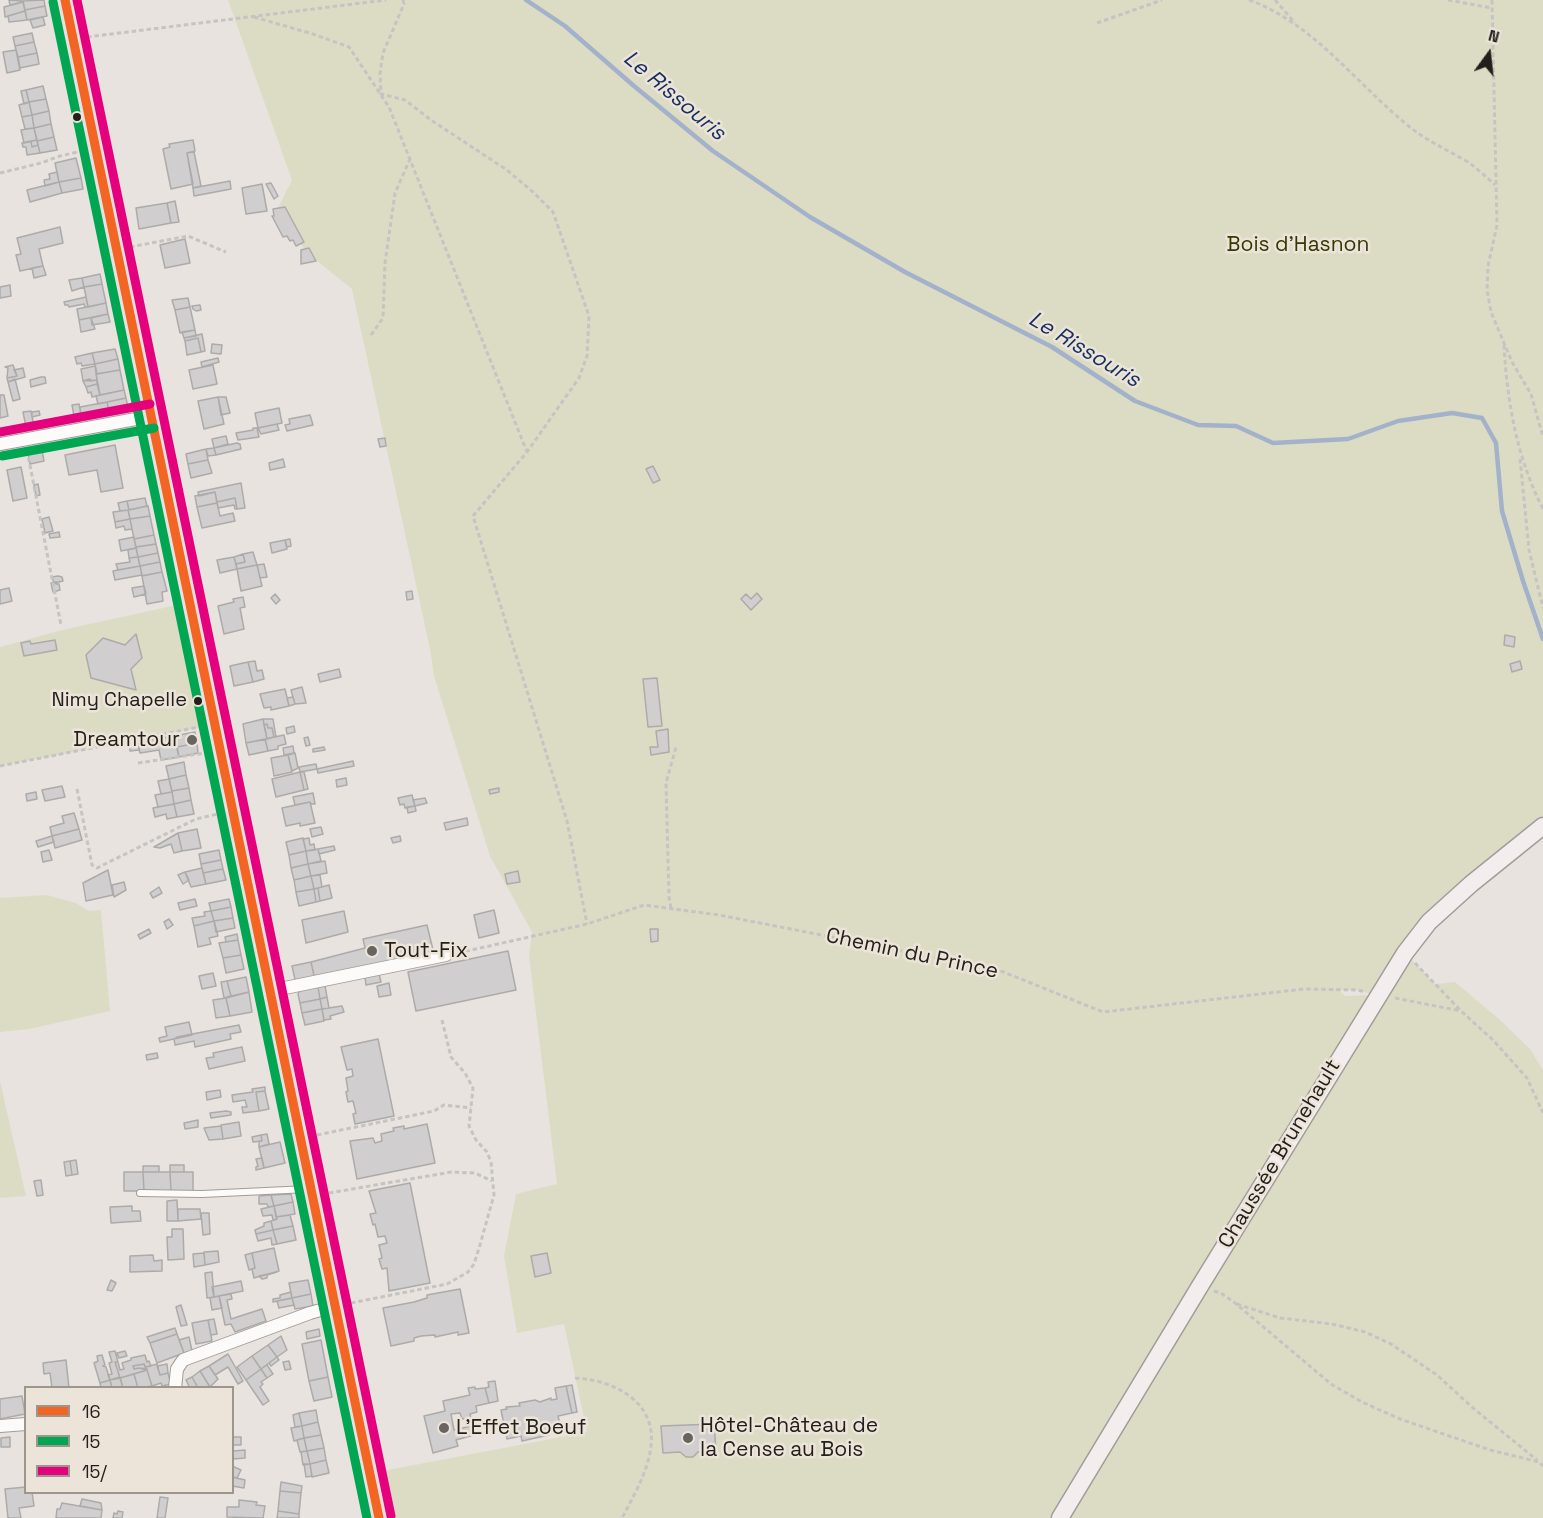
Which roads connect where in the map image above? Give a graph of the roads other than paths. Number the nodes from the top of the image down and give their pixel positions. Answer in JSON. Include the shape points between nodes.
{"nodes":[{"id":1,"x":65,"y":0,"type":"edge"},
{"id":2,"x":152,"y":416,"type":"junction"},
{"id":3,"x":0,"y":444,"type":"edge"},
{"id":4,"x":1543,"y":826,"type":"edge"},
{"id":5,"x":446,"y":956,"type":"road end"},
{"id":6,"x":270,"y":991,"type":"junction"},
{"id":7,"x":141,"y":1193,"type":"dead end"},
{"id":8,"x":311,"y":1193,"type":"junction"},
{"id":9,"x":335,"y":1306,"type":"junction"},
{"id":10,"x":175,"y":1386,"type":"edge"},
{"id":11,"x":24,"y":1424,"type":"edge"},
{"id":12,"x":0,"y":1426,"type":"edge"},
{"id":13,"x":379,"y":1518,"type":"edge"},
{"id":14,"x":1060,"y":1518,"type":"edge"}],
"edges":[{"from":1,"to":2,"type":"main road"},
{"from":2,"to":3,"type":"street"},
{"from":2,"to":6,"type":"main road"},
{"from":4,"to":14,"type":"main road","name":"Chaussée Brunehault","via":[[1429,921],[1405,953]]},
{"from":5,"to":6,"type":"street"},
{"from":6,"to":8,"type":"main road"},
{"from":7,"to":8,"type":"lane"},
{"from":8,"to":9,"type":"main road"},
{"from":9,"to":10,"type":"street","via":[[183,1360],[177,1369]]},
{"from":9,"to":13,"type":"main road"},
{"from":11,"to":12,"type":"street"}]}
